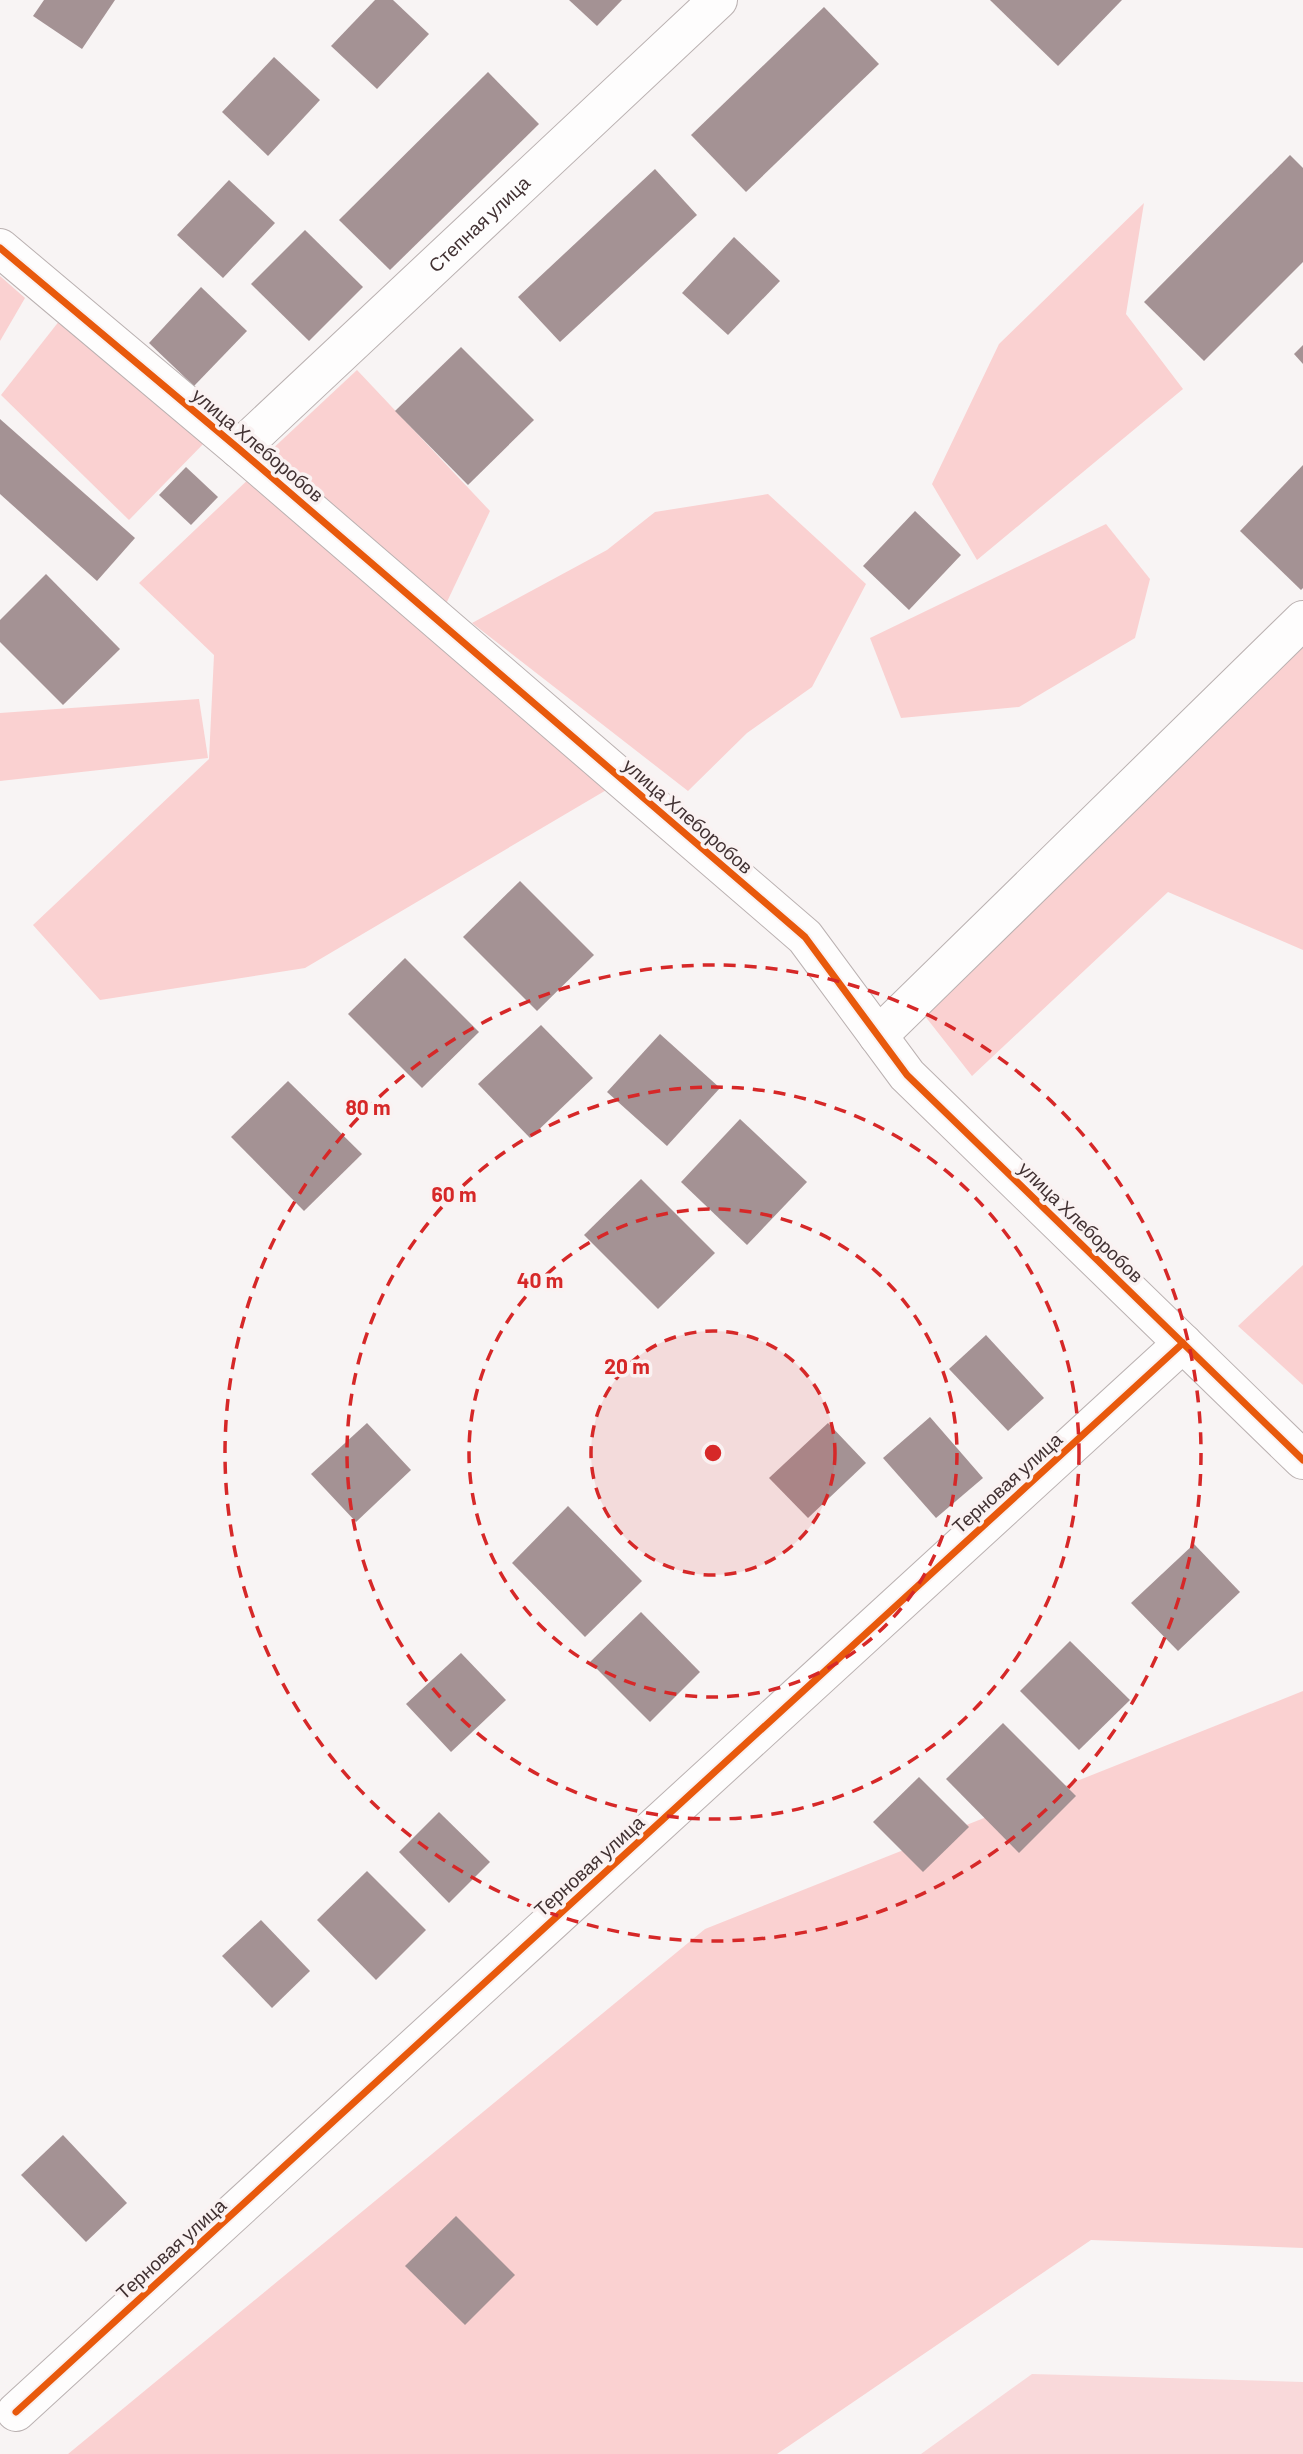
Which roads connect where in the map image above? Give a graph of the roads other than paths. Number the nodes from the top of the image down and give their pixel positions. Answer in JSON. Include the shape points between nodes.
{"nodes":[{"id":1,"x":718,"y":0,"type":"edge"},
{"id":2,"x":0,"y":248,"type":"edge"},
{"id":3,"x":239,"y":449,"type":"junction"},
{"id":4,"x":1303,"y":620,"type":"edge"},
{"id":5,"x":878,"y":1036,"type":"junction"},
{"id":6,"x":1183,"y":1343,"type":"junction"},
{"id":7,"x":1303,"y":1460,"type":"edge"},
{"id":8,"x":16,"y":2412,"type":"dead end"}],
"edges":[{"from":1,"to":3,"type":"street","name":"Степная улица"},
{"from":2,"to":3,"type":"street","name":"улица Хлеборобов"},
{"from":3,"to":5,"type":"street","name":"улица Хлеборобов","via":[[804,937]]},
{"from":4,"to":5,"type":"street"},
{"from":5,"to":6,"type":"street","name":"улица Хлеборобов","via":[[907,1075]]},
{"from":6,"to":7,"type":"street","name":"улица Хлеборобов"},
{"from":6,"to":8,"type":"street","name":"Терновая улица"}]}
